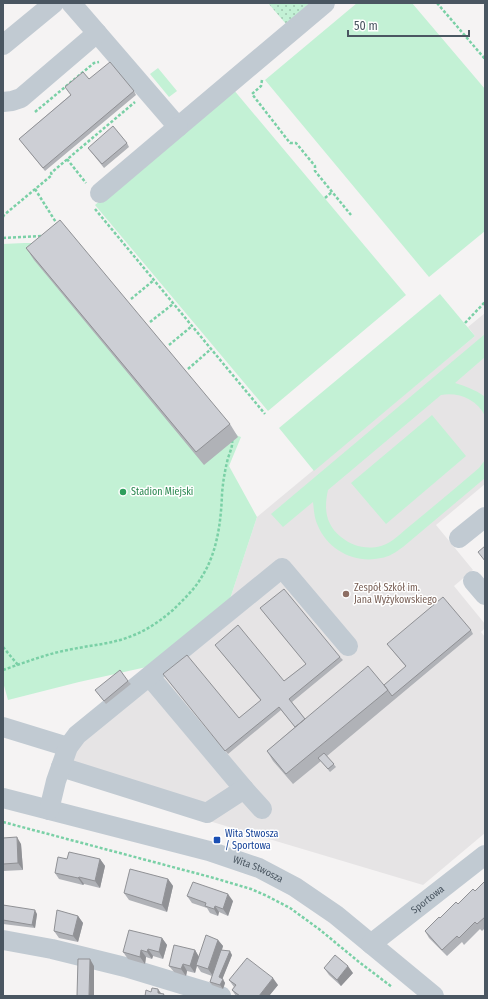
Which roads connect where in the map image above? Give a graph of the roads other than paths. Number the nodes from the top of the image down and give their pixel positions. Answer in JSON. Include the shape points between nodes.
{"nodes":[{"id":1,"x":54,"y":3,"type":"edge"},
{"id":2,"x":70,"y":3,"type":"edge"},
{"id":3,"x":325,"y":3,"type":"edge"},
{"id":4,"x":97,"y":33,"type":"junction"},
{"id":5,"x":3,"y":45,"type":"edge"},
{"id":6,"x":3,"y":102,"type":"edge"},
{"id":7,"x":178,"y":127,"type":"junction"},
{"id":8,"x":99,"y":194,"type":"road end"},
{"id":9,"x":485,"y":517,"type":"edge"},
{"id":10,"x":459,"y":538,"type":"dead end"},
{"id":11,"x":348,"y":646,"type":"dead end"},
{"id":12,"x":150,"y":677,"type":"junction"},
{"id":13,"x":3,"y":727,"type":"edge"},
{"id":14,"x":68,"y":747,"type":"junction"},
{"id":15,"x":61,"y":767,"type":"junction"},
{"id":16,"x":244,"y":789,"type":"junction"},
{"id":17,"x":3,"y":798,"type":"edge"},
{"id":18,"x":262,"y":809,"type":"dead end"},
{"id":19,"x":49,"y":810,"type":"junction"},
{"id":20,"x":485,"y":855,"type":"edge"},
{"id":21,"x":3,"y":940,"type":"edge"},
{"id":22,"x":371,"y":944,"type":"junction"},
{"id":23,"x":221,"y":996,"type":"edge"},
{"id":24,"x":434,"y":996,"type":"edge"}],
"edges":[{"from":1,"to":5,"type":"street"},
{"from":2,"to":4,"type":"street"},
{"from":3,"to":7,"type":"street"},
{"from":4,"to":6,"type":"street","via":[[21,98]]},
{"from":4,"to":7,"type":"street"},
{"from":7,"to":8,"type":"street"},
{"from":9,"to":10,"type":"street"},
{"from":11,"to":12,"type":"street","via":[[282,568]]},
{"from":12,"to":14,"type":"street","via":[[78,735]]},
{"from":12,"to":16,"type":"street"},
{"from":13,"to":14,"type":"street"},
{"from":14,"to":15,"type":"street"},
{"from":15,"to":16,"type":"street","via":[[208,813]]},
{"from":15,"to":19,"type":"street"},
{"from":16,"to":18,"type":"street"},
{"from":17,"to":19,"type":"street","name":"Wita Stwosza"},
{"from":19,"to":22,"type":"street","name":"Wita Stwosza","via":[[209,851],[259,868],[295,887],[336,915]]},
{"from":20,"to":22,"type":"street","name":"Sportowa"},
{"from":21,"to":23,"type":"street","via":[[125,967]]},
{"from":22,"to":24,"type":"street","name":"Wita Stwosza"}]}
